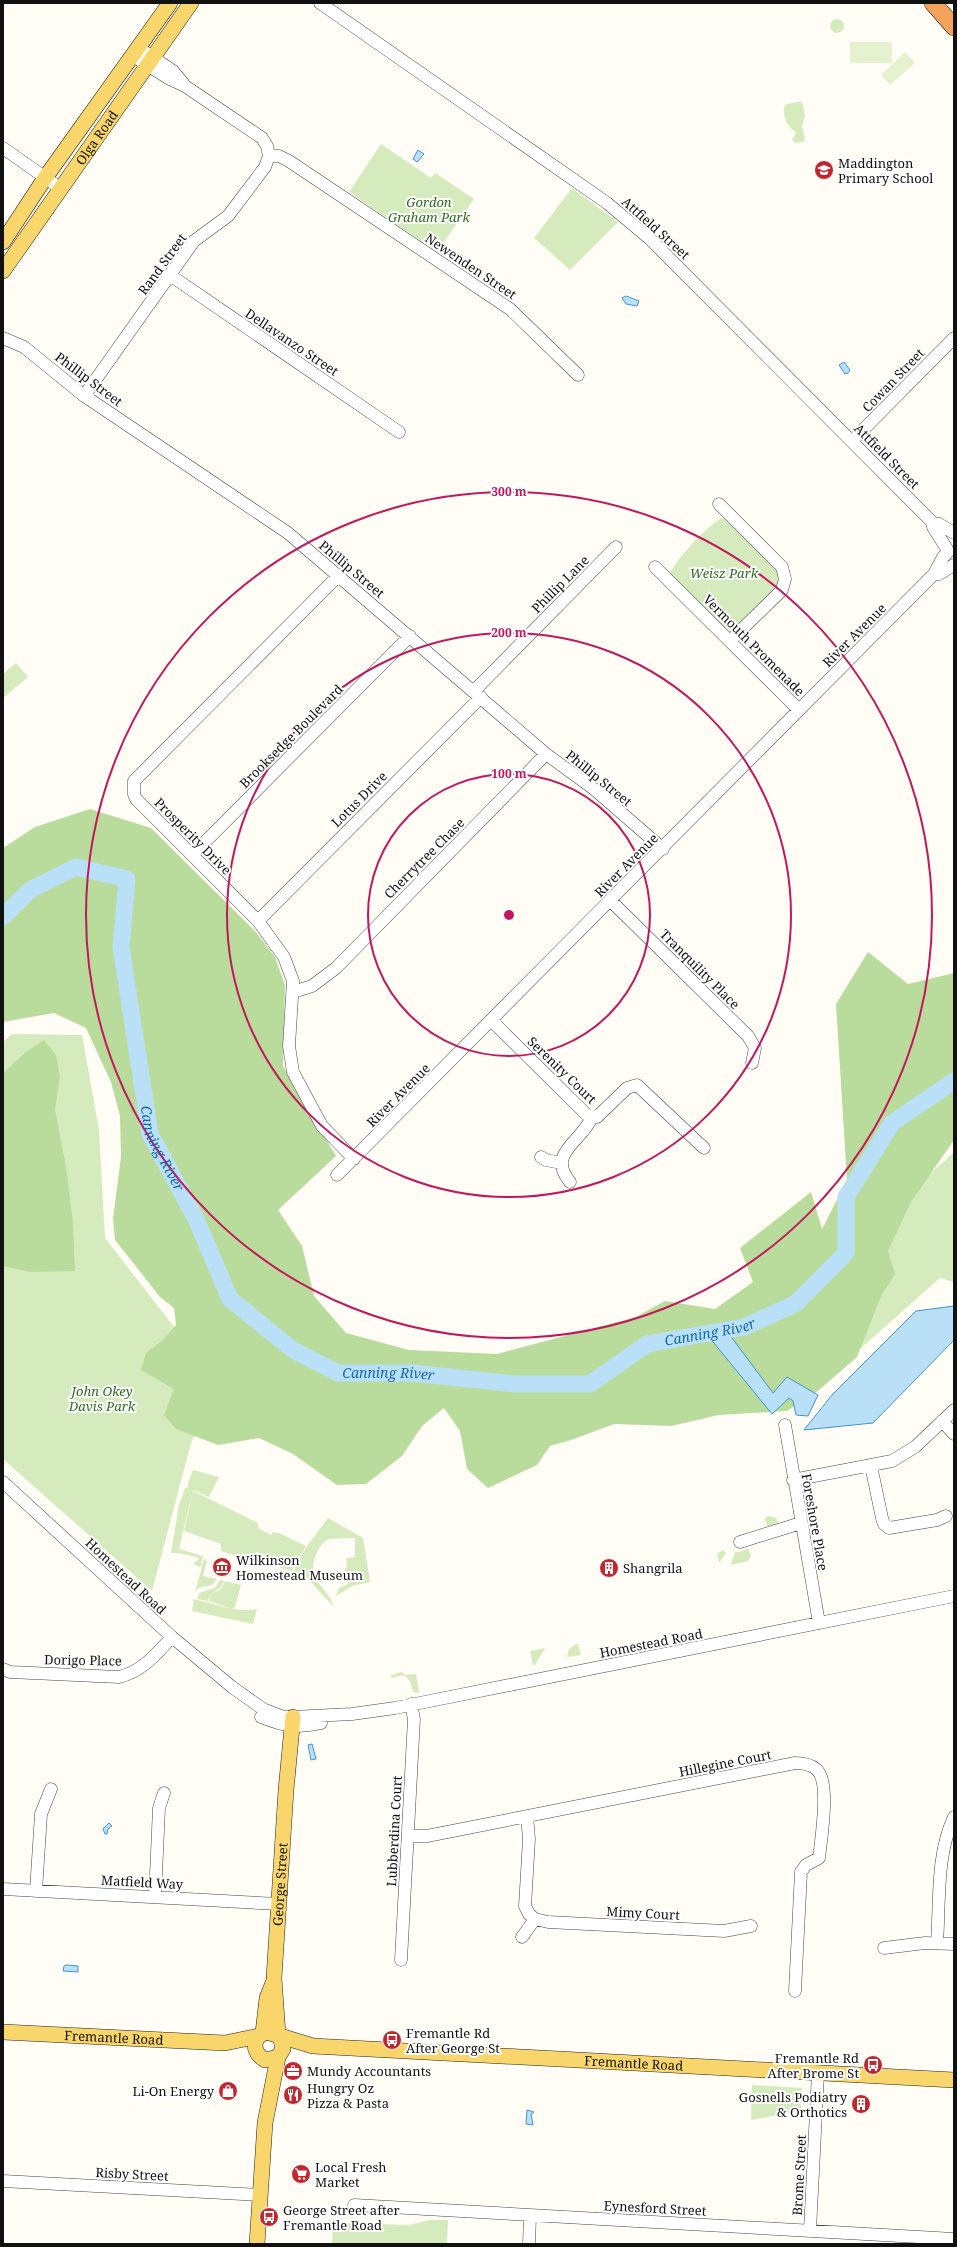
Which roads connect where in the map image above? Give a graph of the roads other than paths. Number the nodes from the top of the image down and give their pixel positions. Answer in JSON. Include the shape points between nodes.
{"nodes":[{"id":1,"x":170,"y":3,"type":"edge"},
{"id":2,"x":191,"y":3,"type":"edge"},
{"id":3,"x":320,"y":3,"type":"edge"},
{"id":4,"x":933,"y":3,"type":"edge"},
{"id":5,"x":954,"y":27,"type":"edge"},
{"id":6,"x":136,"y":52,"type":"junction"},
{"id":7,"x":150,"y":61,"type":"junction"},
{"id":8,"x":3,"y":148,"type":"edge"},
{"id":9,"x":269,"y":156,"type":"junction"},
{"id":10,"x":45,"y":178,"type":"junction"},
{"id":11,"x":60,"y":188,"type":"junction"},
{"id":12,"x":40,"y":220,"type":"junction"},
{"id":13,"x":3,"y":242,"type":"edge"},
{"id":14,"x":3,"y":258,"type":"edge"},
{"id":15,"x":3,"y":271,"type":"edge"},
{"id":16,"x":170,"y":275,"type":"junction"},
{"id":17,"x":3,"y":338,"type":"edge"},
{"id":18,"x":954,"y":338,"type":"edge"},
{"id":19,"x":578,"y":375,"type":"dead end"},
{"id":20,"x":84,"y":396,"type":"junction"},
{"id":21,"x":399,"y":432,"type":"dead end"},
{"id":22,"x":852,"y":441,"type":"junction"},
{"id":23,"x":719,"y":504,"type":"dead end"},
{"id":24,"x":933,"y":523,"type":"junction"},
{"id":25,"x":954,"y":533,"type":"edge"},
{"id":26,"x":954,"y":538,"type":"edge"},
{"id":27,"x":616,"y":547,"type":"dead end"},
{"id":28,"x":950,"y":554,"type":"edge"},
{"id":29,"x":954,"y":565,"type":"edge"},
{"id":30,"x":656,"y":567,"type":"dead end"},
{"id":31,"x":934,"y":574,"type":"junction"},
{"id":32,"x":339,"y":575,"type":"junction"},
{"id":33,"x":410,"y":636,"type":"junction"},
{"id":34,"x":730,"y":641,"type":"junction"},
{"id":35,"x":477,"y":694,"type":"junction"},
{"id":36,"x":799,"y":710,"type":"junction"},
{"id":37,"x":546,"y":754,"type":"junction"},
{"id":38,"x":663,"y":849,"type":"junction"},
{"id":39,"x":192,"y":855,"type":"junction"},
{"id":40,"x":611,"y":901,"type":"junction"},
{"id":41,"x":258,"y":921,"type":"junction"},
{"id":42,"x":293,"y":987,"type":"junction"},
{"id":43,"x":492,"y":1021,"type":"junction"},
{"id":44,"x":752,"y":1063,"type":"dead end"},
{"id":45,"x":592,"y":1117,"type":"junction"},
{"id":46,"x":704,"y":1148,"type":"dead end"},
{"id":47,"x":541,"y":1157,"type":"dead end"},
{"id":48,"x":354,"y":1159,"type":"junction"},
{"id":49,"x":561,"y":1163,"type":"junction"},
{"id":50,"x":337,"y":1175,"type":"dead end"},
{"id":51,"x":570,"y":1182,"type":"dead end"},
{"id":52,"x":954,"y":1410,"type":"edge"},
{"id":53,"x":942,"y":1422,"type":"junction"},
{"id":54,"x":785,"y":1425,"type":"dead end"},
{"id":55,"x":954,"y":1434,"type":"edge"},
{"id":56,"x":872,"y":1466,"type":"junction"},
{"id":57,"x":793,"y":1480,"type":"junction"},
{"id":58,"x":3,"y":1482,"type":"edge"},
{"id":59,"x":946,"y":1516,"type":"dead end"},
{"id":60,"x":801,"y":1523,"type":"junction"},
{"id":61,"x":740,"y":1542,"type":"dead end"},
{"id":62,"x":954,"y":1596,"type":"edge"},
{"id":63,"x":819,"y":1623,"type":"junction"},
{"id":64,"x":172,"y":1637,"type":"junction"},
{"id":65,"x":3,"y":1669,"type":"edge"},
{"id":66,"x":411,"y":1704,"type":"junction"},
{"id":67,"x":288,"y":1722,"type":"junction"},
{"id":68,"x":51,"y":1789,"type":"dead end"},
{"id":69,"x":164,"y":1793,"type":"dead end"},
{"id":70,"x":527,"y":1816,"type":"junction"},
{"id":71,"x":954,"y":1817,"type":"edge"},
{"id":72,"x":408,"y":1836,"type":"junction"},
{"id":73,"x":3,"y":1889,"type":"edge"},
{"id":74,"x":36,"y":1890,"type":"junction"},
{"id":75,"x":155,"y":1897,"type":"junction"},
{"id":76,"x":279,"y":1904,"type":"junction"},
{"id":77,"x":535,"y":1919,"type":"junction"},
{"id":78,"x":751,"y":1926,"type":"dead end"},
{"id":79,"x":522,"y":1937,"type":"dead end"},
{"id":80,"x":937,"y":1943,"type":"junction"},
{"id":81,"x":954,"y":1944,"type":"edge"},
{"id":82,"x":884,"y":1948,"type":"dead end"},
{"id":83,"x":401,"y":1960,"type":"dead end"},
{"id":84,"x":274,"y":1978,"type":"junction"},
{"id":85,"x":795,"y":1991,"type":"dead end"},
{"id":86,"x":3,"y":2032,"type":"edge"},
{"id":87,"x":261,"y":2034,"type":"junction"},
{"id":88,"x":279,"y":2036,"type":"junction"},
{"id":89,"x":225,"y":2043,"type":"junction"},
{"id":90,"x":313,"y":2046,"type":"junction"},
{"id":91,"x":279,"y":2055,"type":"junction"},
{"id":92,"x":260,"y":2056,"type":"junction"},
{"id":93,"x":818,"y":2072,"type":"junction"},
{"id":94,"x":954,"y":2080,"type":"edge"},
{"id":95,"x":265,"y":2123,"type":"junction"},
{"id":96,"x":3,"y":2181,"type":"edge"},
{"id":97,"x":259,"y":2195,"type":"junction"},
{"id":98,"x":354,"y":2205,"type":"dead end"},
{"id":99,"x":530,"y":2216,"type":"junction"},
{"id":100,"x":810,"y":2230,"type":"junction"},
{"id":101,"x":954,"y":2239,"type":"edge"},
{"id":102,"x":257,"y":2244,"type":"edge"},
{"id":103,"x":529,"y":2244,"type":"edge"}],
"edges":[{"from":1,"to":6,"type":"main road","name":"Olga Road"},
{"from":2,"to":7,"type":"main road","name":"Olga Road"},
{"from":3,"to":22,"type":"street","name":"Attfield Street","via":[[607,203],[650,239]]},
{"from":4,"to":5,"type":"highway"},
{"from":6,"to":7,"type":"street"},
{"from":6,"to":10,"type":"main road","name":"Olga Road"},
{"from":7,"to":9,"type":"street","via":[[173,71],[185,86],[262,138],[268,146]]},
{"from":7,"to":11,"type":"main road","name":"Olga Road"},
{"from":8,"to":10,"type":"street"},
{"from":9,"to":16,"type":"street","name":"Rand Street","via":[[265,167],[228,216],[194,241]]},
{"from":9,"to":19,"type":"street","name":"Newenden Street","via":[[279,156],[289,161],[510,309]]},
{"from":10,"to":11,"type":"street"},
{"from":10,"to":13,"type":"main road","name":"Olga Road"},
{"from":11,"to":12,"type":"main road","name":"Olga Road"},
{"from":12,"to":14,"type":"main road"},
{"from":12,"to":15,"type":"main road","name":"Olga Road"},
{"from":16,"to":20,"type":"street","name":"Rand Street"},
{"from":16,"to":21,"type":"street","name":"Dellavanzo Street"},
{"from":17,"to":20,"type":"street","name":"Phillip Street","via":[[24,347]]},
{"from":18,"to":22,"type":"street","name":"Cowan Street"},
{"from":20,"to":32,"type":"street","name":"Phillip Street","via":[[288,533]]},
{"from":22,"to":24,"type":"street","name":"Attfield Street"},
{"from":23,"to":34,"type":"street","via":[[782,567],[785,579],[782,590]]},
{"from":24,"to":25,"type":"street","name":"Attfield Street"},
{"from":24,"to":28,"type":"street","name":"Attfield Street"},
{"from":26,"to":28,"type":"street","name":"River Avenue","via":[[949,542]]},
{"from":27,"to":35,"type":"street","name":"Phillip Lane"},
{"from":28,"to":31,"type":"street","name":"River Avenue","via":[[942,557]]},
{"from":29,"to":31,"type":"street","name":"River Avenue"},
{"from":30,"to":34,"type":"street","name":"Vermouth Promenade"},
{"from":31,"to":36,"type":"street","name":"River Avenue"},
{"from":32,"to":33,"type":"street","name":"Phillip Street"},
{"from":32,"to":39,"type":"street","name":"Prosperity Drive","via":[[134,781],[136,799]]},
{"from":33,"to":35,"type":"street","name":"Phillip Street"},
{"from":33,"to":39,"type":"street","name":"Brooksedge Boulevard"},
{"from":34,"to":36,"type":"street","name":"Vermouth Promenade"},
{"from":35,"to":37,"type":"street","name":"Phillip Street"},
{"from":35,"to":41,"type":"street","name":"Lotus Drive"},
{"from":36,"to":38,"type":"street","name":"River Avenue"},
{"from":37,"to":38,"type":"street","name":"Phillip Street","via":[[594,789]]},
{"from":37,"to":42,"type":"street","name":"Cherrytree Chase","via":[[336,968],[320,979]]},
{"from":38,"to":40,"type":"street","name":"River Avenue"},
{"from":39,"to":41,"type":"street","name":"Prosperity Drive"},
{"from":40,"to":43,"type":"street","name":"River Avenue"},
{"from":40,"to":44,"type":"street","name":"Tranquility Place","via":[[748,1036],[755,1048]]},
{"from":41,"to":42,"type":"street","name":"Prosperity Drive","via":[[284,957]]},
{"from":42,"to":48,"type":"street","name":"Prosperity Drive","via":[[289,1046],[293,1072],[322,1126]]},
{"from":43,"to":45,"type":"street","name":"Serenity Court","via":[[587,1115]]},
{"from":43,"to":48,"type":"street","name":"River Avenue"},
{"from":45,"to":46,"type":"street","name":"Serenity Court","via":[[602,1114],[627,1088],[637,1085]]},
{"from":45,"to":49,"type":"street","via":[[586,1129],[564,1152]]},
{"from":47,"to":49,"type":"street"},
{"from":48,"to":50,"type":"street","name":"River Avenue"},
{"from":49,"to":51,"type":"street"},
{"from":52,"to":53,"type":"street"},
{"from":53,"to":55,"type":"street"},
{"from":53,"to":56,"type":"street","via":[[905,1455]]},
{"from":54,"to":57,"type":"street","name":"Foreshore Place"},
{"from":56,"to":57,"type":"street"},
{"from":56,"to":59,"type":"street","via":[[882,1518],[889,1528],[937,1520]]},
{"from":57,"to":60,"type":"street","name":"Foreshore Place"},
{"from":58,"to":64,"type":"street","name":"Homestead Road"},
{"from":60,"to":61,"type":"street"},
{"from":60,"to":63,"type":"street","name":"Foreshore Place"},
{"from":62,"to":63,"type":"street","name":"Homestead Road"},
{"from":63,"to":66,"type":"street","name":"Homestead Road"},
{"from":64,"to":65,"type":"street","name":"Dorigo Place","via":[[146,1665],[119,1677],[10,1672]]},
{"from":64,"to":67,"type":"street","name":"Homestead Road","via":[[232,1688],[246,1707],[259,1716]]},
{"from":66,"to":67,"type":"street","name":"Homestead Road"},
{"from":66,"to":72,"type":"street","name":"Lubberdina Court","via":[[414,1719]]},
{"from":67,"to":76,"type":"main road","name":"George Street"},
{"from":68,"to":74,"type":"street","via":[[41,1814]]},
{"from":69,"to":75,"type":"street","via":[[159,1808]]},
{"from":70,"to":72,"type":"street","name":"Hillegine Court","via":[[427,1836]]},
{"from":70,"to":77,"type":"street","via":[[529,1839],[525,1906]]},
{"from":70,"to":85,"type":"street","name":"Hillegine Court","via":[[795,1763],[816,1768],[824,1786],[822,1836],[819,1858],[806,1865],[801,1872]]},
{"from":71,"to":80,"type":"street","via":[[946,1834],[942,1852]]},
{"from":72,"to":83,"type":"street","name":"Lubberdina Court"},
{"from":73,"to":74,"type":"street","name":"Matfield Way"},
{"from":74,"to":75,"type":"street","name":"Matfield Way"},
{"from":75,"to":76,"type":"street","name":"Matfield Way"},
{"from":76,"to":84,"type":"main road","name":"George Street"},
{"from":77,"to":78,"type":"street","name":"Mimy Court","via":[[724,1931]]},
{"from":77,"to":79,"type":"street"},
{"from":80,"to":81,"type":"street"},
{"from":80,"to":82,"type":"street"},
{"from":84,"to":87,"type":"main road","name":"George Street"},
{"from":84,"to":88,"type":"main road","name":"George Street"},
{"from":86,"to":89,"type":"main road","name":"Fremantle Road"},
{"from":87,"to":88,"type":"main road","via":[[272,2032]]},
{"from":87,"to":89,"type":"main road","name":"Fremantle Road"},
{"from":87,"to":92,"type":"main road","via":[[255,2045]]},
{"from":88,"to":90,"type":"main road","name":"Fremantle Road"},
{"from":88,"to":91,"type":"main road","via":[[283,2045]]},
{"from":89,"to":92,"type":"main road","name":"Fremantle Road"},
{"from":90,"to":91,"type":"main road","name":"Fremantle Road"},
{"from":90,"to":93,"type":"main road","name":"Fremantle Road"},
{"from":91,"to":92,"type":"main road","via":[[269,2060]]},
{"from":91,"to":95,"type":"main road"},
{"from":92,"to":95,"type":"main road","via":[[264,2079]]},
{"from":93,"to":94,"type":"main road","name":"Fremantle Road"},
{"from":93,"to":100,"type":"street","name":"Brome Street"},
{"from":95,"to":97,"type":"main road"},
{"from":96,"to":97,"type":"street","name":"Risby Street"},
{"from":97,"to":102,"type":"main road"},
{"from":98,"to":99,"type":"street","name":"Eynesford Street"},
{"from":99,"to":100,"type":"street","name":"Eynesford Street"},
{"from":99,"to":103,"type":"street"},
{"from":100,"to":101,"type":"street","name":"Eynesford Street"}]}
